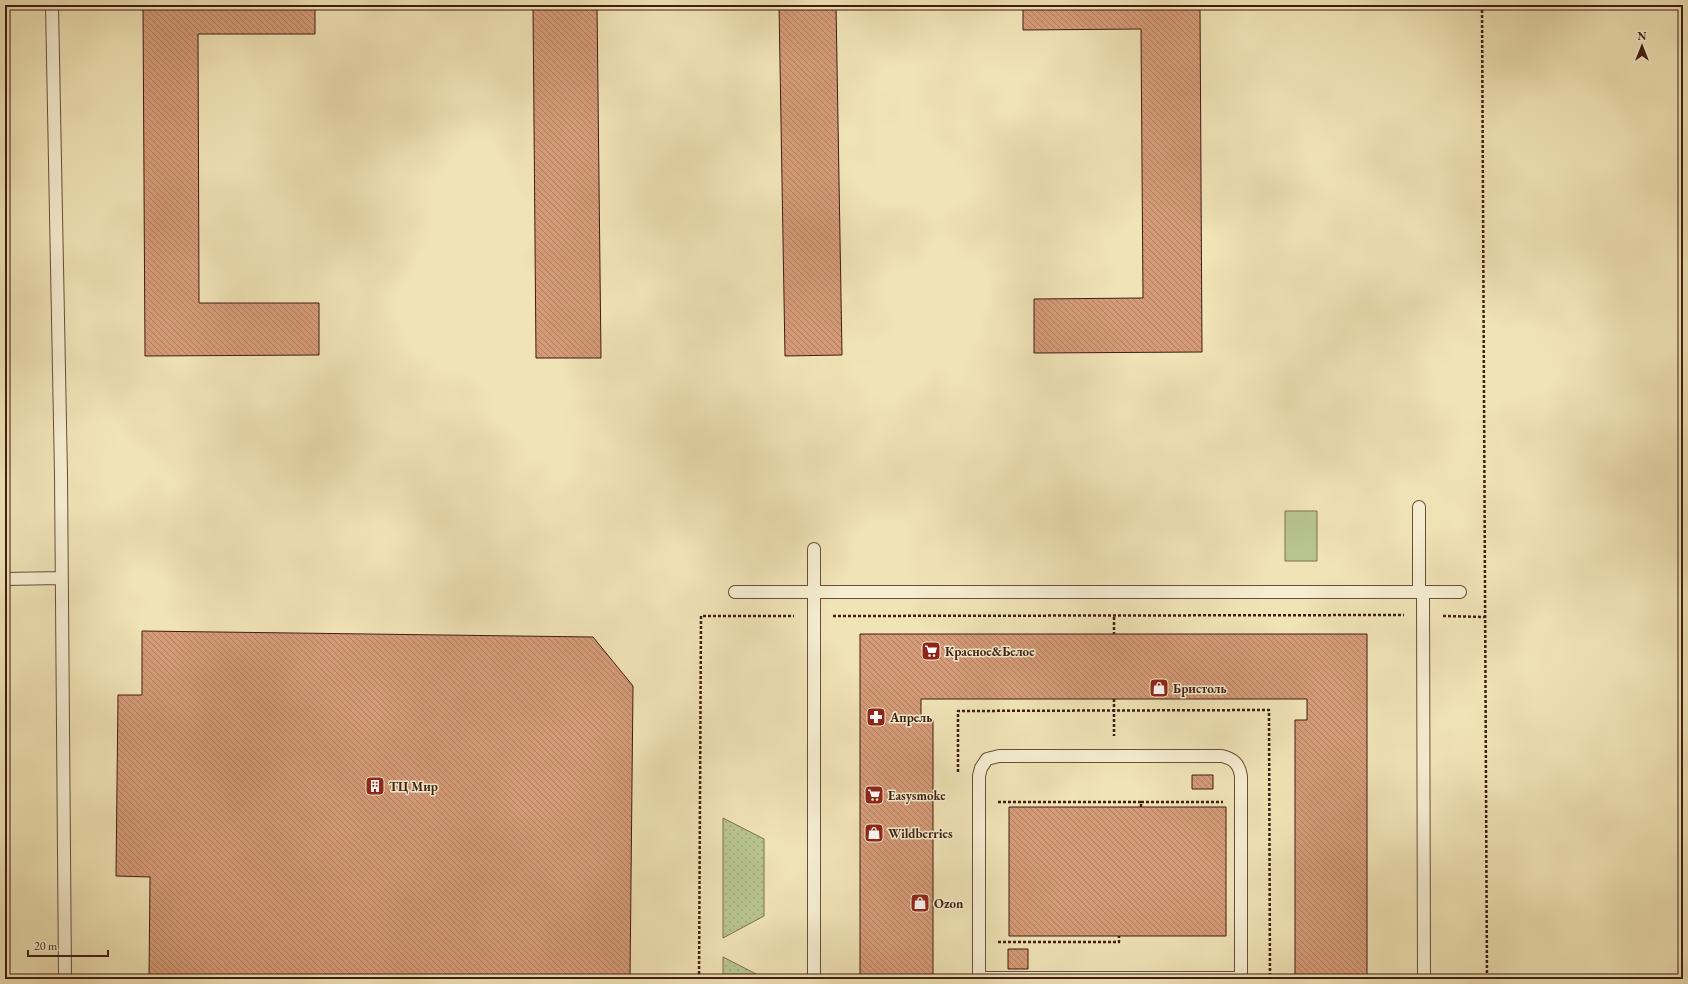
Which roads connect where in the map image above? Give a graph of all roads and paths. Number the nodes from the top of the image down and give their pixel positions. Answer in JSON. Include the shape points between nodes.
{"nodes":[{"id":1,"x":52,"y":5,"type":"edge"},
{"id":2,"x":1482,"y":5,"type":"edge"},
{"id":3,"x":1419,"y":507,"type":"dead end"},
{"id":4,"x":814,"y":549,"type":"dead end"},
{"id":5,"x":61,"y":578,"type":"junction"},
{"id":6,"x":5,"y":579,"type":"edge"},
{"id":7,"x":735,"y":592,"type":"dead end"},
{"id":8,"x":814,"y":592,"type":"junction"},
{"id":9,"x":1421,"y":592,"type":"junction"},
{"id":10,"x":1460,"y":592,"type":"dead end"},
{"id":11,"x":1423,"y":615,"type":"junction"},
{"id":12,"x":814,"y":616,"type":"junction"},
{"id":13,"x":1114,"y":616,"type":"junction"},
{"id":14,"x":1485,"y":617,"type":"junction"},
{"id":15,"x":1114,"y":634,"type":"dead end"},
{"id":16,"x":1114,"y":699,"type":"dead end"},
{"id":17,"x":1114,"y":711,"type":"junction"},
{"id":18,"x":1114,"y":756,"type":"junction"},
{"id":19,"x":958,"y":774,"type":"dead end"},
{"id":20,"x":1020,"y":802,"type":"dead end"},
{"id":21,"x":1142,"y":802,"type":"junction"},
{"id":22,"x":1241,"y":802,"type":"junction"},
{"id":23,"x":1142,"y":807,"type":"dead end"},
{"id":24,"x":1119,"y":936,"type":"dead end"},
{"id":25,"x":979,"y":942,"type":"junction"},
{"id":26,"x":65,"y":979,"type":"edge"},
{"id":27,"x":699,"y":979,"type":"edge"},
{"id":28,"x":814,"y":979,"type":"edge"},
{"id":29,"x":979,"y":979,"type":"edge"},
{"id":30,"x":1241,"y":979,"type":"edge"},
{"id":31,"x":1270,"y":979,"type":"edge"},
{"id":32,"x":1424,"y":979,"type":"edge"},
{"id":33,"x":1486,"y":979,"type":"edge"}],
"edges":[{"from":1,"to":5,"type":"lane"},
{"from":2,"to":14,"type":"path"},
{"from":3,"to":9,"type":"lane"},
{"from":4,"to":8,"type":"lane"},
{"from":5,"to":6,"type":"lane"},
{"from":5,"to":26,"type":"lane"},
{"from":7,"to":8,"type":"lane"},
{"from":8,"to":9,"type":"lane"},
{"from":8,"to":12,"type":"lane"},
{"from":9,"to":10,"type":"lane"},
{"from":9,"to":11,"type":"lane"},
{"from":11,"to":13,"type":"path"},
{"from":11,"to":14,"type":"path"},
{"from":11,"to":32,"type":"lane"},
{"from":12,"to":13,"type":"path"},
{"from":12,"to":27,"type":"path","via":[[701,616]]},
{"from":12,"to":28,"type":"lane"},
{"from":13,"to":15,"type":"path"},
{"from":14,"to":33,"type":"path"},
{"from":16,"to":17,"type":"path"},
{"from":17,"to":18,"type":"path"},
{"from":17,"to":19,"type":"path","via":[[958,711]]},
{"from":17,"to":31,"type":"path","via":[[1269,710]]},
{"from":18,"to":22,"type":"lane","via":[[1222,756],[1232,759],[1240,768]]},
{"from":18,"to":25,"type":"lane","via":[[999,756],[987,759],[979,776]]},
{"from":20,"to":21,"type":"path"},
{"from":21,"to":22,"type":"path"},
{"from":21,"to":23,"type":"path"},
{"from":22,"to":30,"type":"lane"},
{"from":24,"to":25,"type":"path","via":[[1119,942]]},
{"from":25,"to":29,"type":"lane"},
{"from":29,"to":30,"type":"lane"}]}
